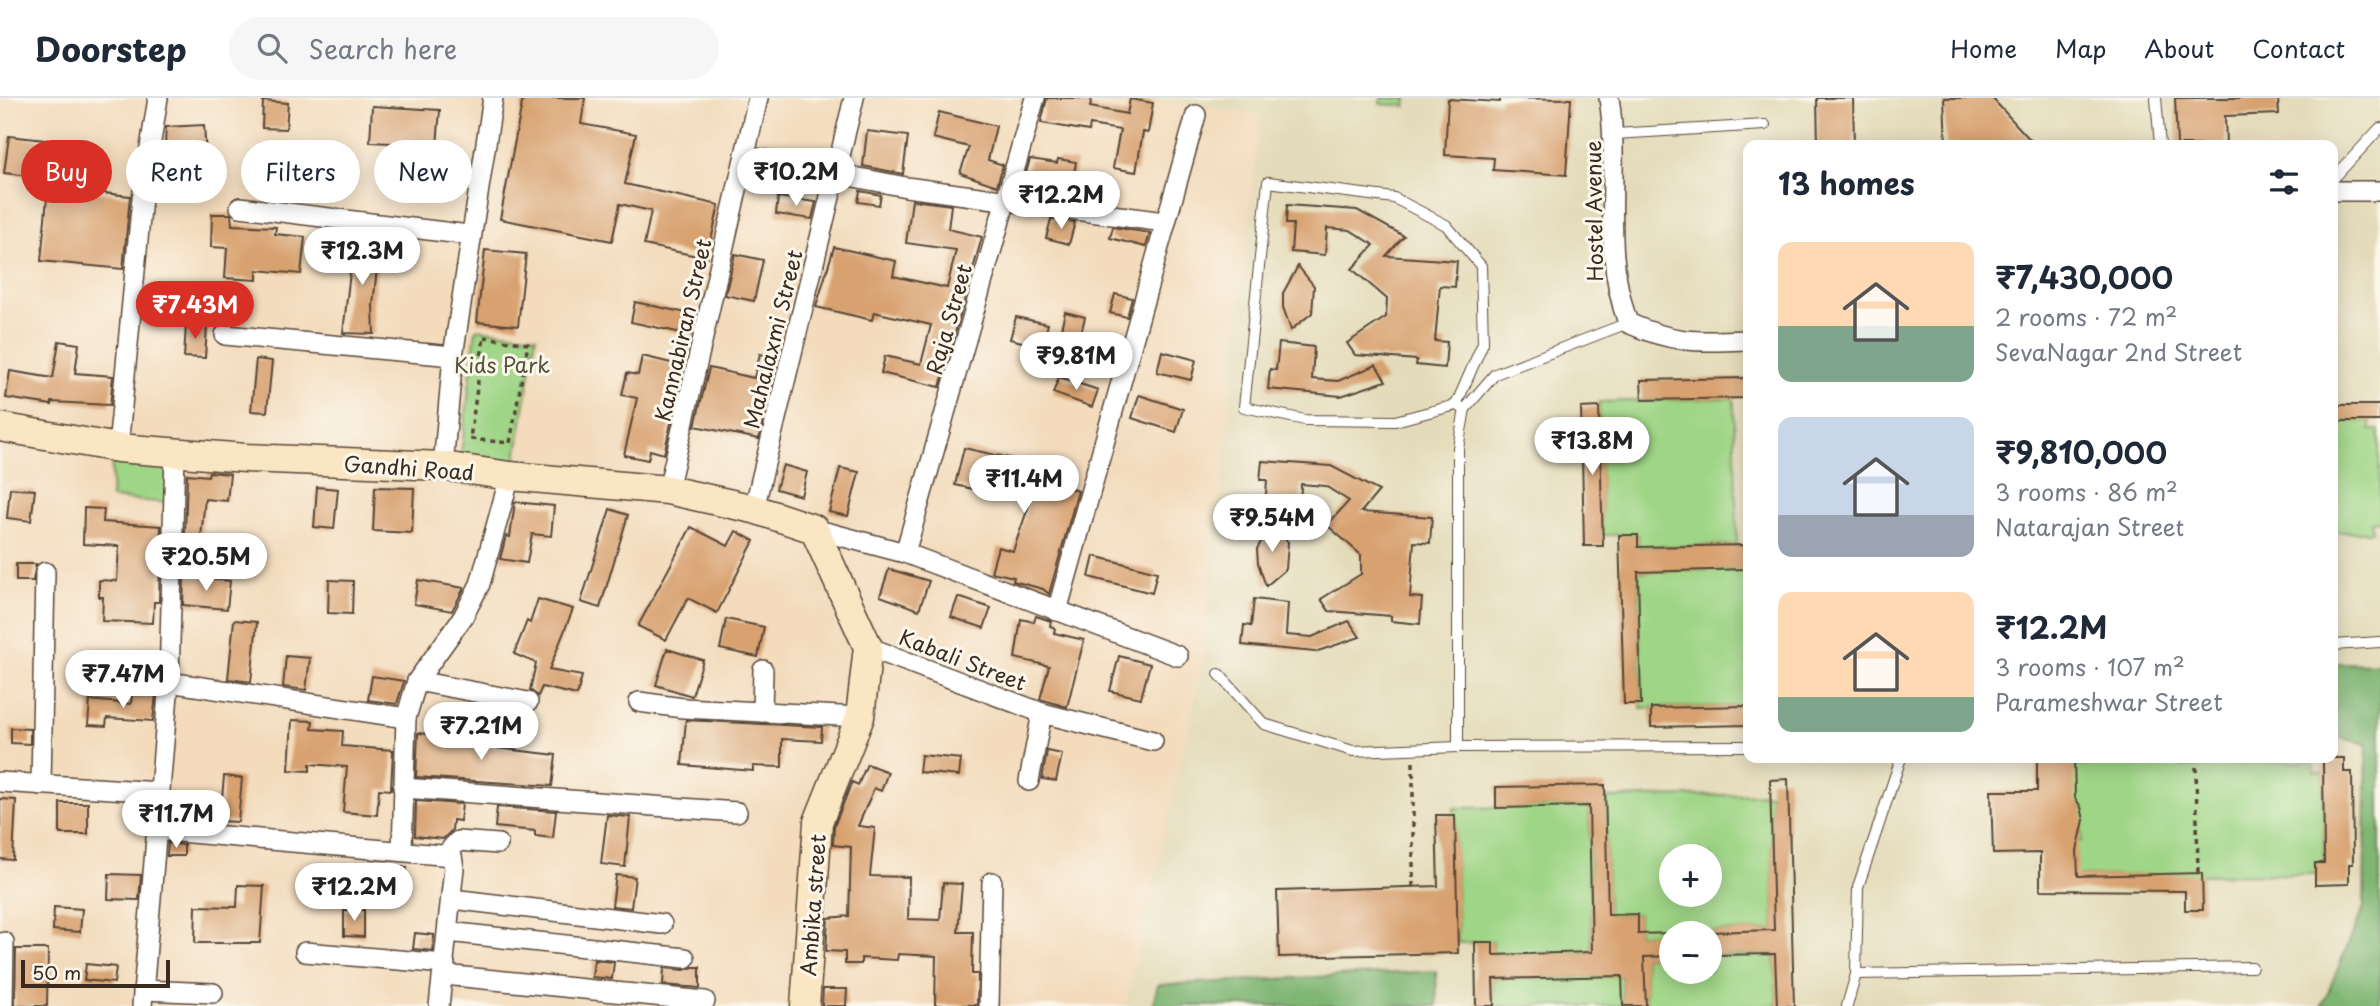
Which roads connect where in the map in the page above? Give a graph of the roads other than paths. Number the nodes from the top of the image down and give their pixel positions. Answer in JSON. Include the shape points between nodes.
{"nodes":[{"id":1,"x":158,"y":98,"type":"edge"},
{"id":2,"x":758,"y":98,"type":"edge"},
{"id":3,"x":854,"y":98,"type":"edge"},
{"id":4,"x":1035,"y":98,"type":"edge"},
{"id":5,"x":1609,"y":98,"type":"edge"},
{"id":6,"x":2156,"y":98,"type":"edge"},
{"id":7,"x":487,"y":99,"type":"edge"},
{"id":8,"x":1196,"y":115,"type":"dead end"},
{"id":9,"x":1765,"y":125,"type":"dead end"},
{"id":10,"x":2380,"y":128,"type":"edge"},
{"id":11,"x":1615,"y":134,"type":"junction"},
{"id":12,"x":2160,"y":140,"type":"edge"},
{"id":13,"x":745,"y":156,"type":"junction"},
{"id":14,"x":836,"y":172,"type":"junction"},
{"id":15,"x":2338,"y":174,"type":"edge"},
{"id":16,"x":2338,"y":191,"type":"edge"},
{"id":17,"x":2380,"y":191,"type":"edge"},
{"id":18,"x":1005,"y":200,"type":"junction"},
{"id":19,"x":240,"y":207,"type":"dead end"},
{"id":20,"x":1164,"y":222,"type":"junction"},
{"id":21,"x":469,"y":234,"type":"junction"},
{"id":22,"x":1628,"y":323,"type":"junction"},
{"id":23,"x":225,"y":335,"type":"dead end"},
{"id":24,"x":1743,"y":340,"type":"edge"},
{"id":25,"x":453,"y":356,"type":"junction"},
{"id":26,"x":1461,"y":407,"type":"junction"},
{"id":27,"x":0,"y":427,"type":"edge"},
{"id":28,"x":118,"y":448,"type":"junction"},
{"id":29,"x":175,"y":453,"type":"junction"},
{"id":30,"x":443,"y":466,"type":"junction"},
{"id":31,"x":510,"y":476,"type":"junction"},
{"id":32,"x":668,"y":491,"type":"junction"},
{"id":33,"x":754,"y":509,"type":"junction"},
{"id":34,"x":814,"y":529,"type":"junction"},
{"id":35,"x":905,"y":553,"type":"junction"},
{"id":36,"x":45,"y":572,"type":"dead end"},
{"id":37,"x":1057,"y":611,"type":"junction"},
{"id":38,"x":2380,"y":642,"type":"edge"},
{"id":39,"x":2338,"y":645,"type":"edge"},
{"id":40,"x":867,"y":647,"type":"junction"},
{"id":41,"x":1178,"y":656,"type":"dead end"},
{"id":42,"x":763,"y":670,"type":"dead end"},
{"id":43,"x":1219,"y":674,"type":"dead end"},
{"id":44,"x":417,"y":681,"type":"junction"},
{"id":45,"x":169,"y":682,"type":"junction"},
{"id":46,"x":528,"y":702,"type":"dead end"},
{"id":47,"x":639,"y":702,"type":"dead end"},
{"id":48,"x":762,"y":712,"type":"junction"},
{"id":49,"x":1042,"y":713,"type":"junction"},
{"id":50,"x":860,"y":716,"type":"junction"},
{"id":51,"x":406,"y":718,"type":"junction"},
{"id":52,"x":1153,"y":741,"type":"dead end"},
{"id":53,"x":1743,"y":746,"type":"edge"},
{"id":54,"x":1458,"y":747,"type":"junction"},
{"id":55,"x":1899,"y":763,"type":"edge"},
{"id":56,"x":0,"y":782,"type":"edge"},
{"id":57,"x":1029,"y":782,"type":"dead end"},
{"id":58,"x":41,"y":785,"type":"junction"},
{"id":59,"x":403,"y":788,"type":"junction"},
{"id":60,"x":160,"y":792,"type":"junction"},
{"id":61,"x":737,"y":812,"type":"dead end"},
{"id":62,"x":156,"y":830,"type":"junction"},
{"id":63,"x":498,"y":844,"type":"dead end"},
{"id":64,"x":402,"y":851,"type":"junction"},
{"id":65,"x":447,"y":853,"type":"junction"},
{"id":66,"x":992,"y":882,"type":"dead end"},
{"id":67,"x":452,"y":899,"type":"junction"},
{"id":68,"x":662,"y":924,"type":"dead end"},
{"id":69,"x":448,"y":932,"type":"junction"},
{"id":70,"x":4,"y":942,"type":"dead end"},
{"id":71,"x":304,"y":952,"type":"dead end"},
{"id":72,"x":685,"y":958,"type":"dead end"},
{"id":73,"x":2252,"y":967,"type":"dead end"},
{"id":74,"x":445,"y":969,"type":"junction"},
{"id":75,"x":1856,"y":974,"type":"junction"},
{"id":76,"x":213,"y":993,"type":"dead end"},
{"id":77,"x":142,"y":998,"type":"edge"},
{"id":78,"x":705,"y":1001,"type":"dead end"},
{"id":79,"x":2,"y":1006,"type":"edge"},
{"id":80,"x":439,"y":1006,"type":"edge"},
{"id":81,"x":805,"y":1006,"type":"edge"},
{"id":82,"x":989,"y":1006,"type":"edge"},
{"id":83,"x":1847,"y":1006,"type":"edge"}],
"edges":[{"from":1,"to":28,"type":"street","via":[[142,198]]},
{"from":2,"to":13,"type":"street","name":"Kannabiran Street"},
{"from":3,"to":14,"type":"street","name":"Mahalaxmi Street"},
{"from":4,"to":18,"type":"street","name":"Raja Street"},
{"from":5,"to":11,"type":"street","name":"Hostel Avenue"},
{"from":6,"to":12,"type":"lane"},
{"from":7,"to":21,"type":"street"},
{"from":8,"to":20,"type":"street"},
{"from":9,"to":11,"type":"lane"},
{"from":10,"to":15,"type":"lane"},
{"from":11,"to":22,"type":"street","name":"Hostel Avenue","via":[[1613,261],[1616,289]]},
{"from":13,"to":14,"type":"street"},
{"from":13,"to":32,"type":"street","name":"Kannabiran Street"},
{"from":14,"to":18,"type":"street"},
{"from":14,"to":33,"type":"street","name":"Mahalaxmi Street"},
{"from":16,"to":17,"type":"street"},
{"from":18,"to":20,"type":"street"},
{"from":18,"to":35,"type":"street","name":"Raja Street"},
{"from":19,"to":21,"type":"street"},
{"from":20,"to":37,"type":"street"},
{"from":21,"to":25,"type":"street"},
{"from":22,"to":24,"type":"street","via":[[1683,342]]},
{"from":22,"to":26,"type":"lane","via":[[1494,374]]},
{"from":23,"to":25,"type":"street"},
{"from":25,"to":30,"type":"street"},
{"from":26,"to":26,"type":"lane","via":[[1483,342],[1481,266],[1446,225],[1394,198],[1268,182],[1244,407],[1305,420],[1395,421]]},
{"from":26,"to":54,"type":"lane"},
{"from":27,"to":28,"type":"street","name":"Gandhi Road"},
{"from":28,"to":29,"type":"street","name":"Gandhi Road"},
{"from":29,"to":30,"type":"street","name":"Gandhi Road"},
{"from":29,"to":45,"type":"street"},
{"from":30,"to":31,"type":"street","name":"Gandhi Road"},
{"from":31,"to":32,"type":"street","name":"Gandhi Road"},
{"from":31,"to":44,"type":"street","via":[[481,584]]},
{"from":32,"to":33,"type":"street","name":"Gandhi Road"},
{"from":33,"to":34,"type":"street","name":"Gandhi Road"},
{"from":34,"to":35,"type":"street"},
{"from":34,"to":40,"type":"street","name":"Ambika street"},
{"from":35,"to":37,"type":"street"},
{"from":36,"to":58,"type":"street"},
{"from":37,"to":41,"type":"street"},
{"from":38,"to":39,"type":"lane"},
{"from":40,"to":49,"type":"street","name":"Kabali Street"},
{"from":40,"to":50,"type":"street","name":"Ambika street"},
{"from":42,"to":48,"type":"street"},
{"from":43,"to":54,"type":"lane","via":[[1264,724],[1353,751]]},
{"from":44,"to":46,"type":"street"},
{"from":44,"to":51,"type":"street"},
{"from":45,"to":51,"type":"street"},
{"from":45,"to":60,"type":"street"},
{"from":47,"to":48,"type":"street"},
{"from":48,"to":50,"type":"street"},
{"from":49,"to":52,"type":"street","name":"Kabali Street"},
{"from":49,"to":57,"type":"street"},
{"from":50,"to":81,"type":"street","name":"Ambika street","via":[[818,822]]},
{"from":51,"to":59,"type":"street"},
{"from":53,"to":54,"type":"lane"},
{"from":55,"to":75,"type":"lane","via":[[1858,887]]},
{"from":56,"to":58,"type":"street"},
{"from":58,"to":60,"type":"street"},
{"from":59,"to":61,"type":"street"},
{"from":59,"to":64,"type":"street"},
{"from":60,"to":62,"type":"street"},
{"from":62,"to":64,"type":"street"},
{"from":62,"to":77,"type":"street"},
{"from":63,"to":65,"type":"street","via":[[458,841]]},
{"from":64,"to":65,"type":"street"},
{"from":65,"to":67,"type":"street","via":[[454,861]]},
{"from":66,"to":82,"type":"street"},
{"from":67,"to":68,"type":"street"},
{"from":67,"to":69,"type":"street"},
{"from":69,"to":72,"type":"street"},
{"from":69,"to":74,"type":"street"},
{"from":70,"to":79,"type":"street"},
{"from":71,"to":74,"type":"street"},
{"from":73,"to":75,"type":"lane"},
{"from":74,"to":78,"type":"street"},
{"from":74,"to":80,"type":"street"},
{"from":75,"to":83,"type":"lane"},
{"from":76,"to":77,"type":"street"}]}
